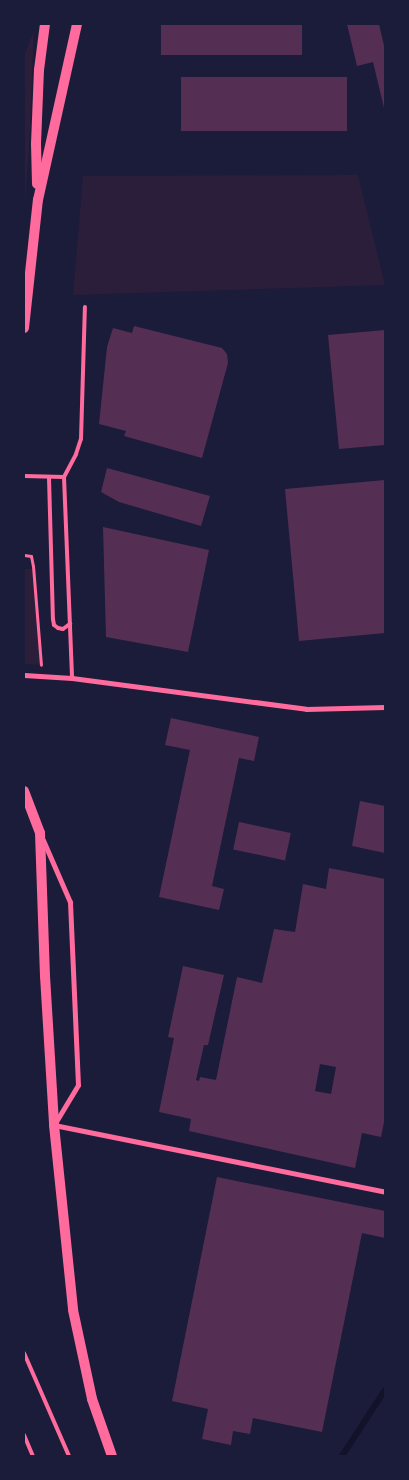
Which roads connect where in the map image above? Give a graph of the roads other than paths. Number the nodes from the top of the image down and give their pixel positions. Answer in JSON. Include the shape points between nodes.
{"nodes":[{"id":1,"x":45,"y":24,"type":"edge"},
{"id":2,"x":77,"y":24,"type":"edge"},
{"id":3,"x":38,"y":200,"type":"junction"},
{"id":4,"x":85,"y":306,"type":"dead end"},
{"id":5,"x":24,"y":328,"type":"edge"},
{"id":6,"x":24,"y":476,"type":"edge"},
{"id":7,"x":64,"y":477,"type":"junction"},
{"id":8,"x":49,"y":478,"type":"junction"},
{"id":9,"x":70,"y":623,"type":"junction"},
{"id":10,"x":24,"y":675,"type":"edge"},
{"id":11,"x":72,"y":678,"type":"junction"},
{"id":12,"x":385,"y":707,"type":"edge"},
{"id":13,"x":24,"y":791,"type":"edge"},
{"id":14,"x":40,"y":833,"type":"junction"},
{"id":15,"x":54,"y":1125,"type":"junction"},
{"id":16,"x":385,"y":1192,"type":"edge"},
{"id":17,"x":24,"y":1353,"type":"edge"},
{"id":18,"x":24,"y":1435,"type":"edge"},
{"id":19,"x":33,"y":1456,"type":"edge"},
{"id":20,"x":69,"y":1456,"type":"edge"},
{"id":21,"x":112,"y":1456,"type":"edge"}],
"edges":[{"from":1,"to":3,"type":"main road","via":[[39,70],[36,144]]},
{"from":2,"to":3,"type":"main road"},
{"from":3,"to":5,"type":"main road"},
{"from":4,"to":7,"type":"lane","via":[[81,439]]},
{"from":6,"to":8,"type":"lane"},
{"from":7,"to":8,"type":"lane"},
{"from":7,"to":9,"type":"lane"},
{"from":8,"to":9,"type":"lane","via":[[52,619],[58,628],[63,629]]},
{"from":9,"to":11,"type":"lane"},
{"from":10,"to":11,"type":"street"},
{"from":11,"to":12,"type":"street","via":[[306,710]]},
{"from":13,"to":14,"type":"main road"},
{"from":14,"to":15,"type":"main road"},
{"from":14,"to":15,"type":"street","via":[[70,902],[72,929],[78,1086]]},
{"from":15,"to":16,"type":"street"},
{"from":15,"to":21,"type":"main road","via":[[73,1310],[92,1399]]},
{"from":17,"to":20,"type":"lane"},
{"from":18,"to":19,"type":"lane"}]}
